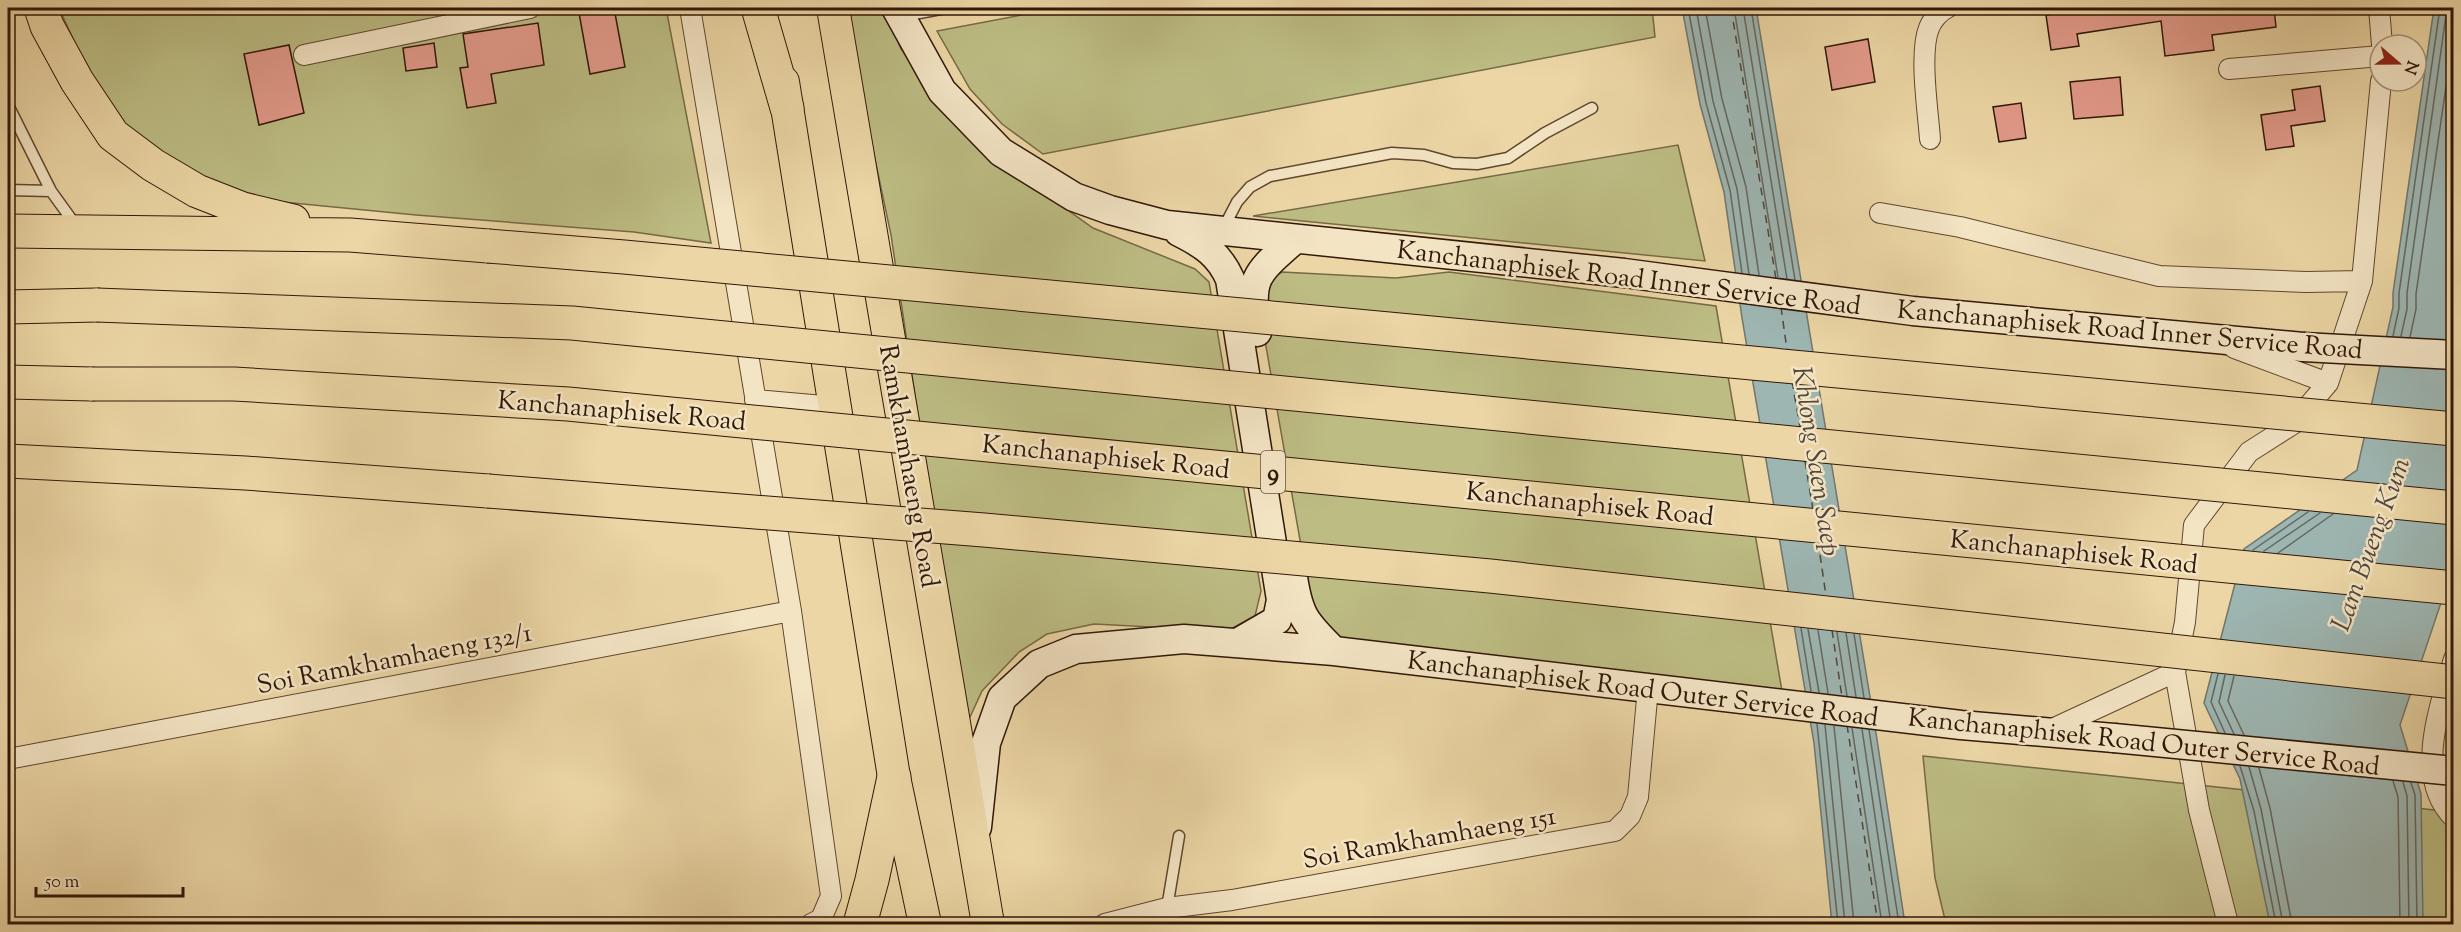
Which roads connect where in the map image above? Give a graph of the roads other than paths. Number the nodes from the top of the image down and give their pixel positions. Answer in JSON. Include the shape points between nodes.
{"nodes":[{"id":1,"x":41,"y":8,"type":"edge"},
{"id":2,"x":530,"y":8,"type":"edge"},
{"id":3,"x":690,"y":8,"type":"edge"},
{"id":4,"x":758,"y":8,"type":"edge"},
{"id":5,"x":773,"y":8,"type":"edge"},
{"id":6,"x":833,"y":8,"type":"edge"},
{"id":7,"x":946,"y":8,"type":"edge"},
{"id":8,"x":1947,"y":8,"type":"edge"},
{"id":9,"x":2379,"y":8,"type":"edge"},
{"id":10,"x":898,"y":12,"type":"edge"},
{"id":11,"x":2381,"y":33,"type":"edge"},
{"id":12,"x":304,"y":55,"type":"dead end"},
{"id":13,"x":2368,"y":57,"type":"edge"},
{"id":14,"x":2229,"y":69,"type":"dead end"},
{"id":15,"x":2379,"y":93,"type":"edge"},
{"id":16,"x":8,"y":105,"type":"edge"},
{"id":17,"x":787,"y":108,"type":"junction"},
{"id":18,"x":1592,"y":108,"type":"dead end"},
{"id":19,"x":1930,"y":139,"type":"dead end"},
{"id":20,"x":8,"y":190,"type":"edge"},
{"id":21,"x":51,"y":191,"type":"junction"},
{"id":22,"x":1880,"y":213,"type":"dead end"},
{"id":23,"x":1167,"y":225,"type":"junction"},
{"id":24,"x":8,"y":231,"type":"edge"},
{"id":25,"x":80,"y":231,"type":"junction"},
{"id":26,"x":1221,"y":233,"type":"junction"},
{"id":27,"x":350,"y":235,"type":"junction"},
{"id":28,"x":1294,"y":240,"type":"junction"},
{"id":29,"x":2362,"y":281,"type":"junction"},
{"id":30,"x":8,"y":307,"type":"edge"},
{"id":31,"x":2210,"y":338,"type":"junction"},
{"id":32,"x":2454,"y":355,"type":"edge"},
{"id":33,"x":8,"y":382,"type":"edge"},
{"id":34,"x":2328,"y":383,"type":"junction"},
{"id":35,"x":755,"y":400,"type":"junction"},
{"id":36,"x":835,"y":407,"type":"junction"},
{"id":37,"x":2454,"y":429,"type":"edge"},
{"id":38,"x":18,"y":464,"type":"edge"},
{"id":39,"x":2454,"y":508,"type":"edge"},
{"id":40,"x":2454,"y":588,"type":"edge"},
{"id":41,"x":791,"y":611,"type":"junction"},
{"id":42,"x":1239,"y":642,"type":"junction"},
{"id":43,"x":1334,"y":651,"type":"junction"},
{"id":44,"x":2454,"y":659,"type":"edge"},
{"id":45,"x":2175,"y":672,"type":"junction"},
{"id":46,"x":2454,"y":682,"type":"edge"},
{"id":47,"x":1648,"y":688,"type":"junction"},
{"id":48,"x":2048,"y":731,"type":"junction"},
{"id":49,"x":8,"y":759,"type":"edge"},
{"id":50,"x":2454,"y":771,"type":"edge"},
{"id":51,"x":894,"y":777,"type":"junction"},
{"id":52,"x":2454,"y":818,"type":"edge"},
{"id":53,"x":1179,"y":836,"type":"dead end"},
{"id":54,"x":975,"y":849,"type":"junction"},
{"id":55,"x":1167,"y":909,"type":"junction"},
{"id":56,"x":816,"y":922,"type":"edge"},
{"id":57,"x":860,"y":924,"type":"edge"},
{"id":58,"x":925,"y":924,"type":"edge"},
{"id":59,"x":988,"y":924,"type":"edge"},
{"id":60,"x":1105,"y":924,"type":"edge"},
{"id":61,"x":2229,"y":924,"type":"edge"}],
"edges":[{"from":1,"to":27,"type":"highway","via":[[46,26],[77,81],[113,135],[153,165],[197,192],[243,209]]},
{"from":2,"to":12,"type":"street"},
{"from":3,"to":35,"type":"street"},
{"from":4,"to":17,"type":"highway"},
{"from":5,"to":17,"type":"main road"},
{"from":6,"to":54,"type":"main road","name":"Ramkhamhaeng Road"},
{"from":7,"to":10,"type":"lane"},
{"from":8,"to":19,"type":"street","via":[[1929,26],[1925,46]]},
{"from":9,"to":11,"type":"street"},
{"from":10,"to":23,"type":"main road","name":"Kanchanaphisek Road Inner Service Road","via":[[942,91],[1001,152],[1074,197]]},
{"from":13,"to":14,"type":"street"},
{"from":15,"to":29,"type":"street"},
{"from":16,"to":21,"type":"lane"},
{"from":17,"to":36,"type":"main road"},
{"from":18,"to":26,"type":"lane","via":[[1508,158],[1477,164],[1453,163],[1424,155],[1392,153],[1270,177],[1243,194]]},
{"from":20,"to":21,"type":"lane"},
{"from":21,"to":25,"type":"lane"},
{"from":22,"to":29,"type":"street","via":[[1960,227],[2159,276]]},
{"from":23,"to":26,"type":"main road","name":"Kanchanaphisek Road Inner Service Road"},
{"from":23,"to":42,"type":"main road","via":[[1206,246],[1223,263],[1230,279],[1281,600],[1277,620]]},
{"from":24,"to":25,"type":"highway"},
{"from":25,"to":27,"type":"highway"},
{"from":26,"to":28,"type":"main road","name":"Kanchanaphisek Road Inner Service Road"},
{"from":27,"to":37,"type":"highway","bridge":true,"via":[[624,257]]},
{"from":28,"to":31,"type":"main road","name":"Kanchanaphisek Road Inner Service Road","via":[[1624,273],[1912,310]]},
{"from":28,"to":43,"type":"main road","via":[[1268,263],[1256,280],[1252,298],[1296,599],[1308,625]]},
{"from":29,"to":34,"type":"street"},
{"from":30,"to":39,"type":"highway","bridge":true,"via":[[97,305],[572,323]]},
{"from":31,"to":32,"type":"main road","name":"Kanchanaphisek Road Inner Service Road","bridge":true},
{"from":31,"to":34,"type":"street"},
{"from":33,"to":40,"type":"highway","name":"Kanchanaphisek Road","number":"9","bridge":true,"via":[[234,384],[568,404]]},
{"from":34,"to":45,"type":"street","via":[[2293,424],[2249,452],[2194,525],[2185,622]]},
{"from":35,"to":36,"type":"street"},
{"from":35,"to":41,"type":"street"},
{"from":36,"to":51,"type":"main road"},
{"from":38,"to":46,"type":"highway","bridge":true,"via":[[245,473],[984,530],[1490,576]]},
{"from":41,"to":49,"type":"street","name":"Soi Ramkhamhaeng 132/1"},
{"from":41,"to":56,"type":"street","via":[[831,896]]},
{"from":42,"to":43,"type":"main road","name":"Kanchanaphisek Road Outer Service Road"},
{"from":42,"to":54,"type":"main road","name":"Kanchanaphisek Road Outer Service Road","via":[[1184,639],[1076,649],[1039,664],[1002,698],[986,743]]},
{"from":43,"to":47,"type":"main road","name":"Kanchanaphisek Road Outer Service Road"},
{"from":44,"to":52,"type":"street","via":[[2433,728],[2432,745],[2436,794]]},
{"from":45,"to":48,"type":"street"},
{"from":45,"to":61,"type":"street","via":[[2199,810]]},
{"from":47,"to":48,"type":"main road","name":"Kanchanaphisek Road Outer Service Road","via":[[1961,725]]},
{"from":47,"to":55,"type":"street","name":"Soi Ramkhamhaeng 151","via":[[1638,798],[1630,816],[1615,831]]},
{"from":48,"to":50,"type":"main road","name":"Kanchanaphisek Road Outer Service Road","bridge":true},
{"from":51,"to":57,"type":"highway"},
{"from":51,"to":58,"type":"main road"},
{"from":53,"to":55,"type":"lane"},
{"from":54,"to":59,"type":"main road","name":"Ramkhamhaeng Road"},
{"from":55,"to":60,"type":"street","name":"Soi Ramkhamhaeng 151"}]}
